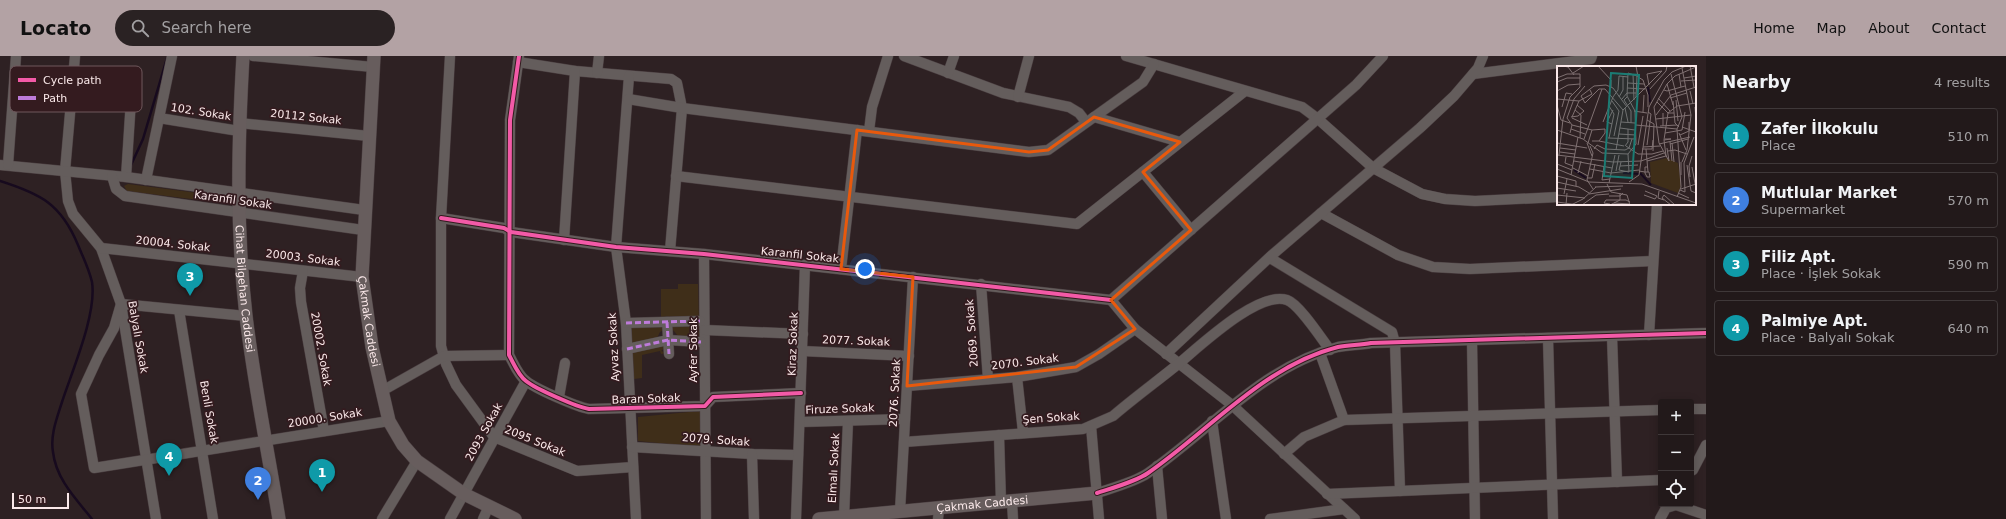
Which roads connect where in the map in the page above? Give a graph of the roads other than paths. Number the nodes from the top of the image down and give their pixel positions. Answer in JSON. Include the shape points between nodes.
{"nodes":[{"id":1,"x":16,"y":56,"type":"edge"},
{"id":2,"x":75,"y":56,"type":"edge"},
{"id":3,"x":172,"y":56,"type":"edge"},
{"id":4,"x":243,"y":56,"type":"edge"},
{"id":5,"x":253,"y":56,"type":"edge"},
{"id":6,"x":450,"y":56,"type":"edge"},
{"id":7,"x":599,"y":56,"type":"edge"},
{"id":8,"x":888,"y":56,"type":"edge"},
{"id":9,"x":904,"y":56,"type":"edge"},
{"id":10,"x":954,"y":56,"type":"edge"},
{"id":11,"x":1029,"y":56,"type":"edge"},
{"id":12,"x":1126,"y":56,"type":"edge"},
{"id":13,"x":1383,"y":56,"type":"edge"},
{"id":14,"x":1484,"y":56,"type":"edge"},
{"id":15,"x":1592,"y":56,"type":"edge"},
{"id":16,"x":518,"y":59,"type":"edge"},
{"id":17,"x":374,"y":62,"type":"edge"},
{"id":18,"x":1154,"y":64,"type":"junction"},
{"id":19,"x":15,"y":66,"type":"edge"},
{"id":20,"x":74,"y":66,"type":"edge"},
{"id":21,"x":575,"y":71,"type":"junction"},
{"id":22,"x":597,"y":73,"type":"junction"},
{"id":23,"x":948,"y":73,"type":"junction"},
{"id":24,"x":1474,"y":74,"type":"junction"},
{"id":25,"x":629,"y":76,"type":"junction"},
{"id":26,"x":1245,"y":91,"type":"junction"},
{"id":27,"x":1018,"y":97,"type":"junction"},
{"id":28,"x":628,"y":99,"type":"junction"},
{"id":29,"x":682,"y":108,"type":"junction"},
{"id":30,"x":10,"y":110,"type":"edge"},
{"id":31,"x":70,"y":112,"type":"edge"},
{"id":32,"x":130,"y":112,"type":"edge"},
{"id":33,"x":159,"y":118,"type":"junction"},
{"id":34,"x":1318,"y":119,"type":"junction"},
{"id":35,"x":1090,"y":120,"type":"junction"},
{"id":36,"x":239,"y":127,"type":"junction"},
{"id":37,"x":857,"y":130,"type":"junction"},
{"id":38,"x":869,"y":131,"type":"junction"},
{"id":39,"x":369,"y":136,"type":"junction"},
{"id":40,"x":1180,"y":142,"type":"junction"},
{"id":41,"x":4,"y":165,"type":"edge"},
{"id":42,"x":1373,"y":168,"type":"junction"},
{"id":43,"x":65,"y":171,"type":"junction"},
{"id":44,"x":1143,"y":172,"type":"junction"},
{"id":45,"x":112,"y":176,"type":"junction"},
{"id":46,"x":676,"y":176,"type":"junction"},
{"id":47,"x":126,"y":178,"type":"junction"},
{"id":48,"x":146,"y":180,"type":"junction"},
{"id":49,"x":238,"y":193,"type":"junction"},
{"id":50,"x":849,"y":197,"type":"junction"},
{"id":51,"x":1557,"y":197,"type":"edge"},
{"id":52,"x":1657,"y":205,"type":"edge"},
{"id":53,"x":364,"y":210,"type":"junction"},
{"id":54,"x":239,"y":212,"type":"junction"},
{"id":55,"x":1321,"y":213,"type":"junction"},
{"id":56,"x":441,"y":218,"type":"junction"},
{"id":57,"x":363,"y":230,"type":"junction"},
{"id":58,"x":1192,"y":230,"type":"junction"},
{"id":59,"x":511,"y":232,"type":"junction"},
{"id":60,"x":564,"y":240,"type":"junction"},
{"id":61,"x":616,"y":246,"type":"junction"},
{"id":62,"x":102,"y":248,"type":"junction"},
{"id":63,"x":670,"y":251,"type":"junction"},
{"id":64,"x":704,"y":254,"type":"junction"},
{"id":65,"x":1270,"y":258,"type":"junction"},
{"id":66,"x":1653,"y":261,"type":"junction"},
{"id":67,"x":242,"y":263,"type":"junction"},
{"id":68,"x":805,"y":265,"type":"junction"},
{"id":69,"x":840,"y":269,"type":"junction"},
{"id":70,"x":303,"y":271,"type":"junction"},
{"id":71,"x":362,"y":277,"type":"junction"},
{"id":72,"x":913,"y":277,"type":"junction"},
{"id":73,"x":981,"y":284,"type":"junction"},
{"id":74,"x":1111,"y":300,"type":"junction"},
{"id":75,"x":121,"y":304,"type":"junction"},
{"id":76,"x":179,"y":310,"type":"junction"},
{"id":77,"x":246,"y":316,"type":"junction"},
{"id":78,"x":667,"y":322,"type":"junction"},
{"id":79,"x":626,"y":323,"type":"junction"},
{"id":80,"x":702,"y":326,"type":"junction"},
{"id":81,"x":1135,"y":329,"type":"junction"},
{"id":82,"x":1706,"y":333,"type":"edge"},
{"id":83,"x":803,"y":334,"type":"junction"},
{"id":84,"x":1649,"y":335,"type":"junction"},
{"id":85,"x":1612,"y":336,"type":"junction"},
{"id":86,"x":1548,"y":338,"type":"junction"},
{"id":87,"x":668,"y":340,"type":"junction"},
{"id":88,"x":1472,"y":340,"type":"junction"},
{"id":89,"x":701,"y":342,"type":"dead end"},
{"id":90,"x":1395,"y":343,"type":"junction"},
{"id":91,"x":627,"y":349,"type":"junction"},
{"id":92,"x":802,"y":351,"type":"junction"},
{"id":93,"x":1325,"y":352,"type":"junction"},
{"id":94,"x":669,"y":354,"type":"dead end"},
{"id":95,"x":1166,"y":354,"type":"junction"},
{"id":96,"x":509,"y":355,"type":"junction"},
{"id":97,"x":444,"y":356,"type":"junction"},
{"id":98,"x":909,"y":356,"type":"junction"},
{"id":99,"x":565,"y":363,"type":"dead end"},
{"id":100,"x":1179,"y":364,"type":"junction"},
{"id":101,"x":1017,"y":377,"type":"junction"},
{"id":102,"x":988,"y":379,"type":"junction"},
{"id":103,"x":526,"y":382,"type":"junction"},
{"id":104,"x":907,"y":386,"type":"junction"},
{"id":105,"x":382,"y":391,"type":"junction"},
{"id":106,"x":801,"y":393,"type":"junction"},
{"id":107,"x":559,"y":397,"type":"junction"},
{"id":108,"x":1232,"y":405,"type":"junction"},
{"id":109,"x":705,"y":406,"type":"junction"},
{"id":110,"x":630,"y":409,"type":"junction"},
{"id":111,"x":1694,"y":409,"type":"edge"},
{"id":112,"x":1706,"y":409,"type":"edge"},
{"id":113,"x":1658,"y":410,"type":"edge"},
{"id":114,"x":1615,"y":411,"type":"junction"},
{"id":115,"x":1550,"y":413,"type":"junction"},
{"id":116,"x":1473,"y":416,"type":"junction"},
{"id":117,"x":1397,"y":418,"type":"junction"},
{"id":118,"x":905,"y":419,"type":"junction"},
{"id":119,"x":1344,"y":420,"type":"junction"},
{"id":120,"x":389,"y":421,"type":"junction"},
{"id":121,"x":848,"y":421,"type":"junction"},
{"id":122,"x":1212,"y":421,"type":"junction"},
{"id":123,"x":800,"y":422,"type":"junction"},
{"id":124,"x":1091,"y":426,"type":"junction"},
{"id":125,"x":324,"y":431,"type":"junction"},
{"id":126,"x":1023,"y":432,"type":"junction"},
{"id":127,"x":998,"y":435,"type":"junction"},
{"id":128,"x":494,"y":437,"type":"junction"},
{"id":129,"x":265,"y":440,"type":"junction"},
{"id":130,"x":904,"y":442,"type":"junction"},
{"id":131,"x":1706,"y":445,"type":"edge"},
{"id":132,"x":632,"y":447,"type":"junction"},
{"id":133,"x":203,"y":450,"type":"junction"},
{"id":134,"x":705,"y":451,"type":"junction"},
{"id":135,"x":752,"y":454,"type":"junction"},
{"id":136,"x":1284,"y":454,"type":"junction"},
{"id":137,"x":798,"y":455,"type":"junction"},
{"id":138,"x":147,"y":460,"type":"junction"},
{"id":139,"x":416,"y":461,"type":"junction"},
{"id":140,"x":1156,"y":466,"type":"junction"},
{"id":141,"x":633,"y":467,"type":"junction"},
{"id":142,"x":1694,"y":470,"type":"edge"},
{"id":143,"x":1658,"y":480,"type":"edge"},
{"id":144,"x":1617,"y":482,"type":"junction"},
{"id":145,"x":1552,"y":484,"type":"junction"},
{"id":146,"x":1475,"y":488,"type":"junction"},
{"id":147,"x":1400,"y":491,"type":"junction"},
{"id":148,"x":1097,"y":493,"type":"junction"},
{"id":149,"x":464,"y":494,"type":"junction"},
{"id":150,"x":1328,"y":494,"type":"junction"},
{"id":151,"x":1006,"y":503,"type":"junction"},
{"id":152,"x":489,"y":506,"type":"junction"},
{"id":153,"x":1344,"y":509,"type":"junction"},
{"id":154,"x":900,"y":511,"type":"junction"},
{"id":155,"x":938,"y":514,"type":"edge"},
{"id":156,"x":1706,"y":515,"type":"edge"},
{"id":157,"x":873,"y":516,"type":"edge"},
{"id":158,"x":844,"y":517,"type":"junction"},
{"id":159,"x":156,"y":519,"type":"edge"},
{"id":160,"x":213,"y":519,"type":"edge"},
{"id":161,"x":279,"y":519,"type":"edge"},
{"id":162,"x":382,"y":519,"type":"edge"},
{"id":163,"x":450,"y":519,"type":"edge"},
{"id":164,"x":483,"y":519,"type":"edge"},
{"id":165,"x":515,"y":519,"type":"edge"},
{"id":166,"x":636,"y":519,"type":"edge"},
{"id":167,"x":706,"y":519,"type":"edge"},
{"id":168,"x":754,"y":519,"type":"edge"},
{"id":169,"x":796,"y":519,"type":"edge"},
{"id":170,"x":819,"y":519,"type":"edge"},
{"id":171,"x":1013,"y":519,"type":"edge"},
{"id":172,"x":1099,"y":519,"type":"edge"},
{"id":173,"x":1162,"y":519,"type":"edge"},
{"id":174,"x":1226,"y":519,"type":"edge"},
{"id":175,"x":1277,"y":519,"type":"edge"},
{"id":176,"x":1355,"y":519,"type":"edge"},
{"id":177,"x":1475,"y":519,"type":"edge"},
{"id":178,"x":1553,"y":519,"type":"edge"},
{"id":179,"x":1660,"y":519,"type":"edge"}],
"edges":[{"from":1,"to":19,"type":"street"},
{"from":2,"to":20,"type":"street","name":"Balyalı Sokak"},
{"from":3,"to":33,"type":"street"},
{"from":4,"to":36,"type":"main road","name":"Cihat Bilgehan Caddesi"},
{"from":5,"to":17,"type":"street"},
{"from":6,"to":56,"type":"street","name":"2095 Sokak"},
{"from":7,"to":22,"type":"street"},
{"from":8,"to":38,"type":"street","via":[[872,107]]},
{"from":9,"to":23,"type":"street"},
{"from":10,"to":23,"type":"street"},
{"from":11,"to":27,"type":"street"},
{"from":12,"to":18,"type":"street"},
{"from":13,"to":34,"type":"street","via":[[1356,85]]},
{"from":14,"to":24,"type":"street"},
{"from":15,"to":24,"type":"street","via":[[1591,59]]},
{"from":16,"to":21,"type":"street"},
{"from":16,"to":59,"type":"street","via":[[510,120]]},
{"from":17,"to":39,"type":"main road","name":"Çakmak Caddesi"},
{"from":18,"to":26,"type":"street"},
{"from":18,"to":35,"type":"street","via":[[1142,82]]},
{"from":21,"to":22,"type":"street"},
{"from":21,"to":60,"type":"street"},
{"from":22,"to":25,"type":"street"},
{"from":23,"to":27,"type":"street"},
{"from":24,"to":42,"type":"street","via":[[1454,96]]},
{"from":25,"to":28,"type":"street","name":"Ayvaz Sokak"},
{"from":25,"to":29,"type":"street","via":[[671,79],[677,83]]},
{"from":26,"to":34,"type":"street","via":[[1302,108]]},
{"from":26,"to":40,"type":"street"},
{"from":27,"to":35,"type":"street","via":[[1068,107]]},
{"from":28,"to":29,"type":"street"},
{"from":28,"to":61,"type":"street","name":"Ayvaz Sokak"},
{"from":29,"to":37,"type":"street"},
{"from":29,"to":46,"type":"street"},
{"from":30,"to":41,"type":"street"},
{"from":31,"to":43,"type":"street","name":"Balyalı Sokak"},
{"from":32,"to":47,"type":"street"},
{"from":33,"to":36,"type":"street","name":"102. Sokak"},
{"from":33,"to":48,"type":"street"},
{"from":34,"to":42,"type":"street"},
{"from":34,"to":58,"type":"street"},
{"from":35,"to":38,"type":"street","via":[[1048,150],[1029,152]]},
{"from":35,"to":40,"type":"street"},
{"from":36,"to":39,"type":"street","name":"20112 Sokak"},
{"from":36,"to":49,"type":"main road","name":"Cihat Bilgehan Caddesi"},
{"from":37,"to":38,"type":"street"},
{"from":37,"to":50,"type":"street"},
{"from":39,"to":53,"type":"main road","name":"Çakmak Caddesi"},
{"from":40,"to":44,"type":"street"},
{"from":41,"to":43,"type":"street","name":"Karanfil Sokak"},
{"from":42,"to":51,"type":"street","via":[[1422,194],[1445,199],[1474,201]]},
{"from":42,"to":55,"type":"street"},
{"from":43,"to":45,"type":"street","name":"Karanfil Sokak"},
{"from":43,"to":62,"type":"street","name":"Balyalı Sokak","via":[[69,208]]},
{"from":44,"to":50,"type":"street","via":[[1077,224]]},
{"from":44,"to":58,"type":"street"},
{"from":45,"to":47,"type":"street","name":"Karanfil Sokak"},
{"from":45,"to":54,"type":"street","name":"Karanfil Sokak","via":[[116,189],[125,196]]},
{"from":46,"to":50,"type":"street"},
{"from":46,"to":63,"type":"street"},
{"from":47,"to":48,"type":"street","name":"Karanfil Sokak"},
{"from":48,"to":49,"type":"street","name":"Karanfil Sokak"},
{"from":49,"to":53,"type":"street","name":"Karanfil Sokak"},
{"from":49,"to":54,"type":"main road","name":"Cihat Bilgehan Caddesi"},
{"from":50,"to":69,"type":"street"},
{"from":52,"to":66,"type":"street"},
{"from":53,"to":57,"type":"main road","name":"Çakmak Caddesi"},
{"from":54,"to":57,"type":"street","name":"Karanfil Sokak"},
{"from":54,"to":67,"type":"main road","name":"Cihat Bilgehan Caddesi"},
{"from":55,"to":65,"type":"street"},
{"from":55,"to":66,"type":"street","via":[[1398,255],[1433,267],[1470,269]]},
{"from":56,"to":59,"type":"street","name":"Karanfil Sokak","via":[[504,228]]},
{"from":56,"to":97,"type":"street","name":"2095 Sokak","via":[[441,346]]},
{"from":57,"to":71,"type":"main road","name":"Çakmak Caddesi"},
{"from":58,"to":74,"type":"street"},
{"from":59,"to":60,"type":"street","name":"Karanfil Sokak"},
{"from":59,"to":96,"type":"street"},
{"from":60,"to":61,"type":"street","name":"Karanfil Sokak"},
{"from":61,"to":63,"type":"street","name":"Karanfil Sokak"},
{"from":61,"to":79,"type":"street","name":"Ayvaz Sokak"},
{"from":62,"to":67,"type":"street","name":"20004. Sokak"},
{"from":62,"to":75,"type":"street","name":"Balyalı Sokak"},
{"from":63,"to":64,"type":"street","name":"Karanfil Sokak"},
{"from":64,"to":68,"type":"street","name":"Karanfil Sokak"},
{"from":64,"to":80,"type":"street","name":"Ayfer Sokak"},
{"from":65,"to":90,"type":"street","via":[[1392,332]]},
{"from":65,"to":95,"type":"street"},
{"from":66,"to":84,"type":"street"},
{"from":67,"to":70,"type":"street","name":"20003. Sokak"},
{"from":67,"to":77,"type":"main road","name":"Cihat Bilgehan Caddesi"},
{"from":68,"to":69,"type":"street","name":"Karanfil Sokak"},
{"from":68,"to":83,"type":"street","name":"Kiraz Sokak"},
{"from":69,"to":72,"type":"street","name":"Karanfil Sokak"},
{"from":70,"to":71,"type":"street","name":"20003. Sokak"},
{"from":70,"to":125,"type":"street","name":"20002. Sokak","via":[[301,302]]},
{"from":71,"to":105,"type":"main road","name":"Çakmak Caddesi","via":[[372,347]]},
{"from":72,"to":73,"type":"street","name":"Karanfil Sokak"},
{"from":72,"to":98,"type":"street","name":"2076. Sokak"},
{"from":73,"to":74,"type":"street","name":"Karanfil Sokak"},
{"from":73,"to":102,"type":"street","name":"2069. Sokak"},
{"from":74,"to":81,"type":"street"},
{"from":75,"to":76,"type":"street"},
{"from":75,"to":138,"type":"street","name":"Balyalı Sokak"},
{"from":75,"to":138,"type":"street","name":"20000. Sokak","via":[[114,328],[81,394],[94,468]]},
{"from":76,"to":77,"type":"street"},
{"from":76,"to":133,"type":"street","name":"Benli Sokak"},
{"from":77,"to":129,"type":"main road","name":"Cihat Bilgehan Caddesi"},
{"from":78,"to":79,"type":"street"},
{"from":78,"to":80,"type":"street"},
{"from":78,"to":87,"type":"street"},
{"from":79,"to":91,"type":"street","name":"Ayvaz Sokak"},
{"from":80,"to":83,"type":"street"},
{"from":80,"to":109,"type":"street","name":"Ayfer Sokak"},
{"from":81,"to":95,"type":"street"},
{"from":81,"to":101,"type":"street","name":"2070. Sokak","via":[[1076,367]]},
{"from":82,"to":84,"type":"street"},
{"from":83,"to":92,"type":"street","name":"Kiraz Sokak"},
{"from":84,"to":85,"type":"street"},
{"from":85,"to":86,"type":"street"},
{"from":85,"to":114,"type":"street"},
{"from":86,"to":88,"type":"street"},
{"from":86,"to":115,"type":"street"},
{"from":87,"to":89,"type":"street"},
{"from":87,"to":91,"type":"street"},
{"from":87,"to":94,"type":"street"},
{"from":88,"to":90,"type":"street"},
{"from":88,"to":116,"type":"street"},
{"from":90,"to":93,"type":"street","via":[[1356,345]]},
{"from":90,"to":117,"type":"street"},
{"from":91,"to":110,"type":"street","name":"Ayvaz Sokak"},
{"from":92,"to":98,"type":"street","name":"2077. Sokak"},
{"from":92,"to":106,"type":"street","name":"Kiraz Sokak"},
{"from":93,"to":100,"type":"street","name":"Şen Sokak","via":[[1314,328],[1293,304],[1288,300],[1279,299],[1264,302],[1232,319],[1194,348]]},
{"from":93,"to":108,"type":"street","via":[[1289,368]]},
{"from":93,"to":119,"type":"street","name":"Şen Sokak"},
{"from":95,"to":100,"type":"street"},
{"from":96,"to":97,"type":"street"},
{"from":96,"to":103,"type":"street"},
{"from":97,"to":105,"type":"street"},
{"from":97,"to":128,"type":"street","name":"2095 Sokak","via":[[456,384]]},
{"from":98,"to":104,"type":"street","name":"2076. Sokak"},
{"from":99,"to":107,"type":"street"},
{"from":100,"to":108,"type":"street"},
{"from":100,"to":124,"type":"street","name":"Şen Sokak","via":[[1113,416]]},
{"from":101,"to":102,"type":"street","name":"2070. Sokak"},
{"from":101,"to":126,"type":"street"},
{"from":102,"to":104,"type":"street","name":"2070. Sokak"},
{"from":103,"to":107,"type":"street","name":"Baran Sokak"},
{"from":103,"to":128,"type":"street","name":"2093 Sokak"},
{"from":104,"to":118,"type":"street","name":"2076. Sokak"},
{"from":105,"to":120,"type":"main road","name":"Çakmak Caddesi"},
{"from":106,"to":109,"type":"street","name":"Baran Sokak","via":[[713,397]]},
{"from":106,"to":123,"type":"street","name":"Kiraz Sokak"},
{"from":107,"to":110,"type":"street","name":"Baran Sokak","via":[[579,407]]},
{"from":108,"to":122,"type":"street"},
{"from":108,"to":136,"type":"street"},
{"from":109,"to":110,"type":"street","name":"Baran Sokak"},
{"from":109,"to":134,"type":"street","name":"Ayfer Sokak"},
{"from":110,"to":132,"type":"street","name":"Ayvaz Sokak"},
{"from":111,"to":112,"type":"street"},
{"from":113,"to":114,"type":"street"},
{"from":114,"to":115,"type":"street"},
{"from":114,"to":144,"type":"street"},
{"from":115,"to":116,"type":"street"},
{"from":115,"to":145,"type":"street"},
{"from":116,"to":117,"type":"street"},
{"from":116,"to":146,"type":"street"},
{"from":117,"to":119,"type":"street"},
{"from":117,"to":147,"type":"street"},
{"from":118,"to":121,"type":"street","name":"Firuze Sokak"},
{"from":118,"to":130,"type":"street","name":"2076. Sokak"},
{"from":119,"to":136,"type":"street","via":[[1304,437]]},
{"from":120,"to":125,"type":"street","name":"20000. Sokak"},
{"from":120,"to":139,"type":"main road","name":"Çakmak Caddesi"},
{"from":121,"to":123,"type":"street","name":"Firuze Sokak"},
{"from":121,"to":158,"type":"street","name":"Elmalı Sokak"},
{"from":122,"to":140,"type":"street"},
{"from":122,"to":174,"type":"street"},
{"from":123,"to":137,"type":"street","name":"Kiraz Sokak"},
{"from":124,"to":126,"type":"street","name":"Şen Sokak"},
{"from":124,"to":148,"type":"street"},
{"from":125,"to":129,"type":"street","name":"20000. Sokak"},
{"from":126,"to":127,"type":"street","name":"Şen Sokak"},
{"from":127,"to":130,"type":"street","name":"Şen Sokak"},
{"from":127,"to":151,"type":"street"},
{"from":128,"to":141,"type":"street","name":"2095 Sokak","via":[[577,471]]},
{"from":128,"to":149,"type":"street","name":"2093 Sokak"},
{"from":129,"to":133,"type":"street","name":"20000. Sokak"},
{"from":129,"to":161,"type":"main road","name":"Cihat Bilgehan Caddesi"},
{"from":130,"to":154,"type":"street","name":"2076. Sokak"},
{"from":131,"to":142,"type":"street"},
{"from":132,"to":134,"type":"street","name":"2079. Sokak"},
{"from":132,"to":141,"type":"street","name":"Ayvaz Sokak"},
{"from":133,"to":138,"type":"street","name":"20000. Sokak"},
{"from":133,"to":160,"type":"street","name":"Benli Sokak"},
{"from":134,"to":135,"type":"street","name":"2079. Sokak"},
{"from":134,"to":167,"type":"street","name":"Ayfer Sokak"},
{"from":135,"to":137,"type":"street","name":"2079. Sokak"},
{"from":135,"to":168,"type":"street"},
{"from":136,"to":150,"type":"street"},
{"from":137,"to":169,"type":"street","name":"Kiraz Sokak"},
{"from":138,"to":159,"type":"street","name":"Balyalı Sokak"},
{"from":139,"to":149,"type":"main road","name":"Çakmak Caddesi"},
{"from":139,"to":162,"type":"street"},
{"from":140,"to":148,"type":"street","via":[[1146,474]]},
{"from":140,"to":173,"type":"street"},
{"from":141,"to":166,"type":"street","name":"Ayvaz Sokak"},
{"from":143,"to":144,"type":"street"},
{"from":144,"to":145,"type":"street"},
{"from":145,"to":146,"type":"street"},
{"from":145,"to":178,"type":"street"},
{"from":146,"to":147,"type":"street"},
{"from":146,"to":177,"type":"street"},
{"from":147,"to":150,"type":"street"},
{"from":148,"to":151,"type":"main road","name":"Çakmak Caddesi"},
{"from":148,"to":172,"type":"street"},
{"from":149,"to":152,"type":"main road","name":"Çakmak Caddesi"},
{"from":149,"to":163,"type":"street","name":"2093 Sokak"},
{"from":150,"to":153,"type":"street"},
{"from":151,"to":155,"type":"main road","name":"Çakmak Caddesi"},
{"from":151,"to":171,"type":"street"},
{"from":152,"to":164,"type":"street"},
{"from":152,"to":165,"type":"main road","name":"Çakmak Caddesi"},
{"from":153,"to":175,"type":"street"},
{"from":153,"to":176,"type":"street"},
{"from":154,"to":155,"type":"main road","name":"Çakmak Caddesi"},
{"from":154,"to":157,"type":"main road","name":"Çakmak Caddesi"},
{"from":156,"to":179,"type":"street","via":[[1676,505],[1666,508]]},
{"from":157,"to":158,"type":"main road","name":"Çakmak Caddesi"},
{"from":158,"to":170,"type":"main road","name":"Çakmak Caddesi"}]}
